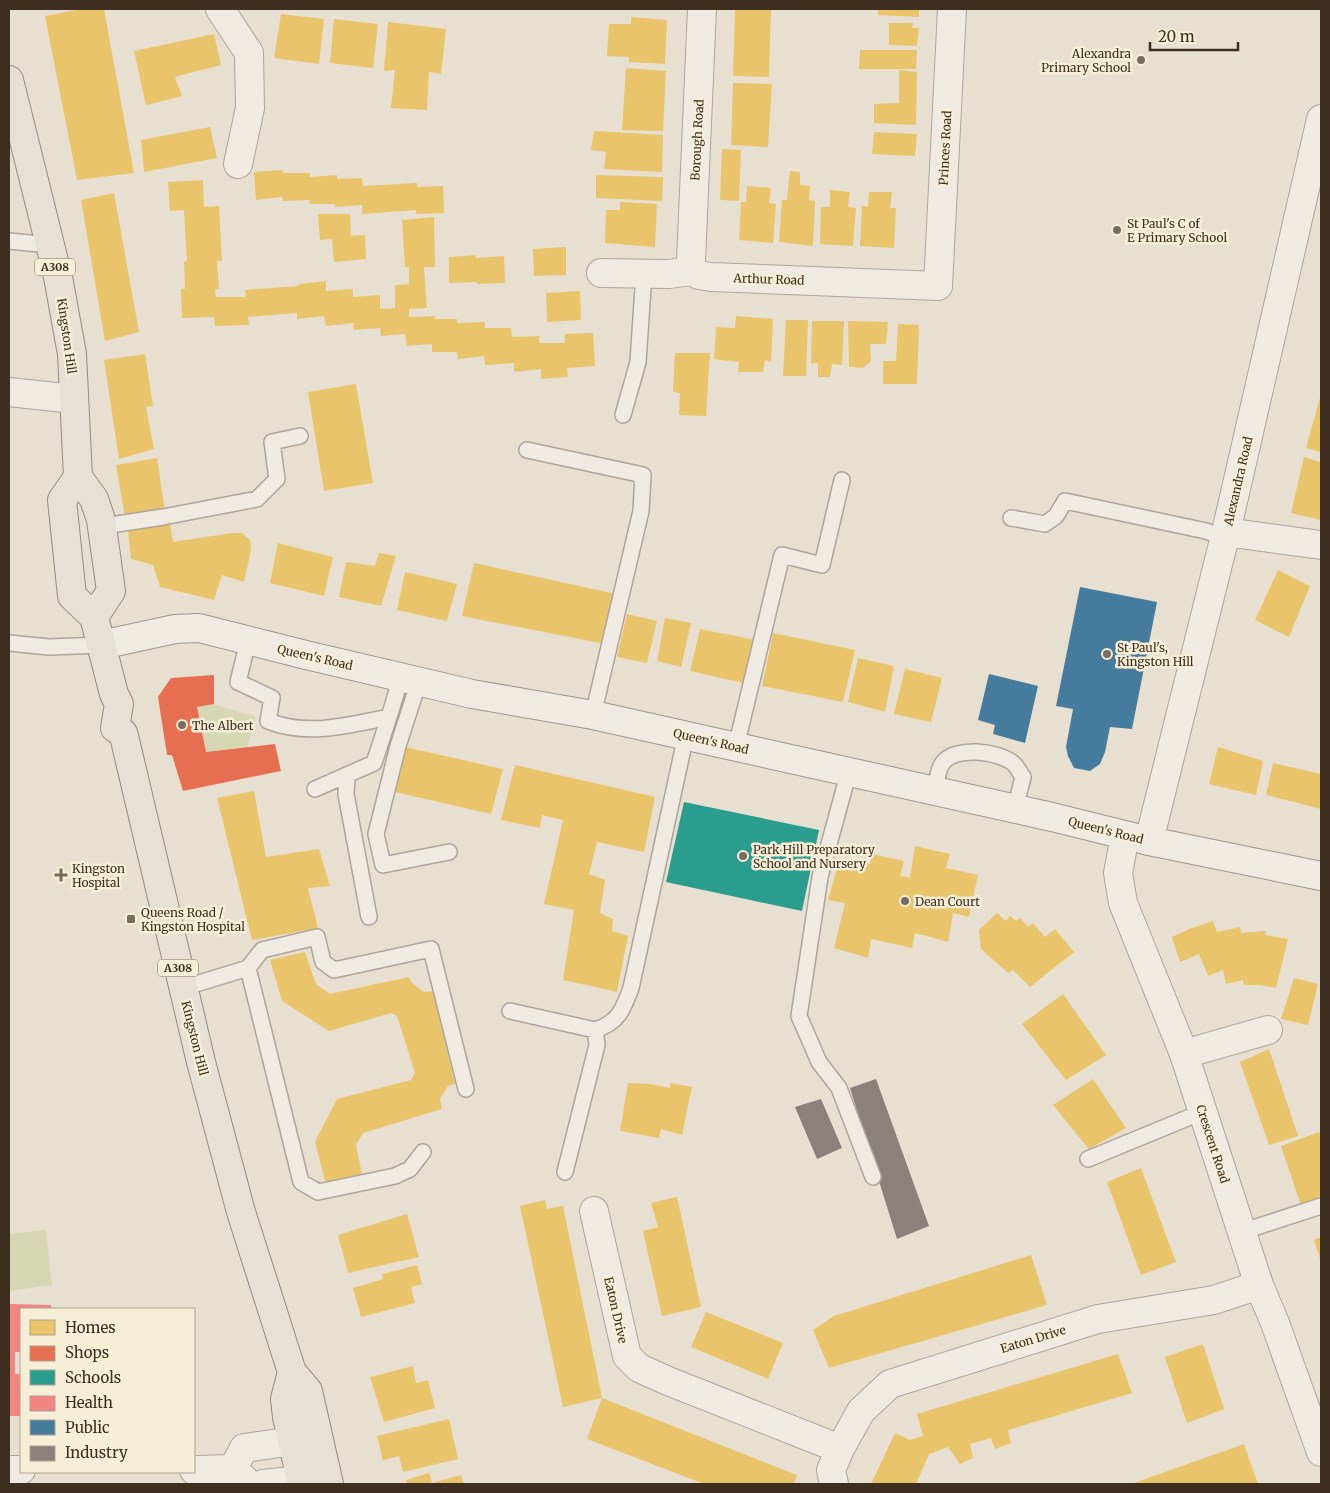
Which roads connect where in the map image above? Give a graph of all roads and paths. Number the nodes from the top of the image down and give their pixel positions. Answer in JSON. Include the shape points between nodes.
{"nodes":[{"id":1,"x":220,"y":9,"type":"edge"},
{"id":2,"x":702,"y":9,"type":"edge"},
{"id":3,"x":952,"y":9,"type":"edge"},
{"id":4,"x":9,"y":80,"type":"edge"},
{"id":5,"x":1321,"y":120,"type":"edge"},
{"id":6,"x":238,"y":164,"type":"dead end"},
{"id":7,"x":9,"y":241,"type":"edge"},
{"id":8,"x":50,"y":245,"type":"junction"},
{"id":9,"x":692,"y":271,"type":"junction"},
{"id":10,"x":601,"y":273,"type":"dead end"},
{"id":11,"x":644,"y":273,"type":"junction"},
{"id":12,"x":938,"y":286,"type":"joint"},
{"id":13,"x":9,"y":392,"type":"edge"},
{"id":14,"x":74,"y":399,"type":"junction"},
{"id":15,"x":623,"y":415,"type":"dead end"},
{"id":16,"x":300,"y":436,"type":"dead end"},
{"id":17,"x":527,"y":450,"type":"dead end"},
{"id":18,"x":78,"y":477,"type":"junction"},
{"id":19,"x":842,"y":480,"type":"dead end"},
{"id":20,"x":1011,"y":518,"type":"dead end"},
{"id":21,"x":102,"y":529,"type":"junction"},
{"id":22,"x":1225,"y":535,"type":"junction"},
{"id":23,"x":1321,"y":546,"type":"edge"},
{"id":24,"x":94,"y":617,"type":"junction"},
{"id":25,"x":248,"y":641,"type":"junction"},
{"id":26,"x":9,"y":643,"type":"edge"},
{"id":27,"x":101,"y":645,"type":"junction"},
{"id":28,"x":410,"y":679,"type":"junction"},
{"id":29,"x":593,"y":715,"type":"junction"},
{"id":30,"x":389,"y":717,"type":"junction"},
{"id":31,"x":686,"y":735,"type":"junction"},
{"id":32,"x":736,"y":747,"type":"junction"},
{"id":33,"x":849,"y":771,"type":"junction"},
{"id":34,"x":347,"y":775,"type":"junction"},
{"id":35,"x":315,"y":789,"type":"dead end"},
{"id":36,"x":935,"y":791,"type":"junction"},
{"id":37,"x":1015,"y":809,"type":"junction"},
{"id":38,"x":1137,"y":838,"type":"junction"},
{"id":39,"x":449,"y":852,"type":"dead end"},
{"id":40,"x":1321,"y":876,"type":"edge"},
{"id":41,"x":369,"y":916,"type":"dead end"},
{"id":42,"x":248,"y":968,"type":"junction"},
{"id":43,"x":183,"y":988,"type":"junction"},
{"id":44,"x":510,"y":1011,"type":"dead end"},
{"id":45,"x":595,"y":1030,"type":"junction"},
{"id":46,"x":1268,"y":1030,"type":"dead end"},
{"id":47,"x":1184,"y":1054,"type":"junction"},
{"id":48,"x":466,"y":1089,"type":"dead end"},
{"id":49,"x":1202,"y":1112,"type":"junction"},
{"id":50,"x":423,"y":1152,"type":"dead end"},
{"id":51,"x":1088,"y":1159,"type":"dead end"},
{"id":52,"x":565,"y":1172,"type":"dead end"},
{"id":53,"x":873,"y":1177,"type":"dead end"},
{"id":54,"x":1321,"y":1206,"type":"edge"},
{"id":55,"x":594,"y":1211,"type":"dead end"},
{"id":56,"x":1241,"y":1232,"type":"junction"},
{"id":57,"x":1259,"y":1285,"type":"junction"},
{"id":58,"x":292,"y":1372,"type":"junction"},
{"id":59,"x":319,"y":1438,"type":"junction"},
{"id":60,"x":292,"y":1441,"type":"junction"},
{"id":61,"x":840,"y":1449,"type":"junction"},
{"id":62,"x":1321,"y":1452,"type":"edge"},
{"id":63,"x":195,"y":1470,"type":"edge"},
{"id":64,"x":241,"y":1476,"type":"edge"},
{"id":65,"x":328,"y":1480,"type":"edge"},
{"id":66,"x":302,"y":1482,"type":"edge"},
{"id":67,"x":263,"y":1484,"type":"edge"},
{"id":68,"x":834,"y":1484,"type":"edge"}],
"edges":[{"from":1,"to":6,"type":"street","via":[[248,53],[250,108]]},
{"from":2,"to":9,"type":"street","name":"Borough Road"},
{"from":3,"to":12,"type":"street","name":"Princes Road"},
{"from":4,"to":8,"type":"main road","name":"Kingston Hill","number":"A308"},
{"from":5,"to":22,"type":"street","name":"Alexandra Road"},
{"from":7,"to":8,"type":"lane"},
{"from":8,"to":14,"type":"main road","name":"Kingston Hill","number":"A308","via":[[72,354]]},
{"from":9,"to":11,"type":"street","name":"Arthur Road"},
{"from":9,"to":12,"type":"street","name":"Arthur Road","via":[[711,277]]},
{"from":10,"to":11,"type":"street","name":"Arthur Road"},
{"from":11,"to":15,"type":"lane","via":[[638,362]]},
{"from":13,"to":14,"type":"street"},
{"from":14,"to":18,"type":"main road","name":"Kingston Hill","number":"A308"},
{"from":16,"to":21,"type":"lane","via":[[272,442],[277,479],[257,499]]},
{"from":17,"to":29,"type":"lane","via":[[644,475],[641,511]]},
{"from":18,"to":21,"type":"main road","via":[[94,499]]},
{"from":18,"to":24,"type":"main road","via":[[62,500],[66,548],[72,596]]},
{"from":19,"to":32,"type":"lane","via":[[822,565],[782,554]]},
{"from":20,"to":22,"type":"lane","via":[[1045,524],[1056,516],[1065,501]]},
{"from":21,"to":24,"type":"main road","via":[[111,590]]},
{"from":22,"to":23,"type":"street"},
{"from":22,"to":38,"type":"street","name":"Alexandra Road"},
{"from":24,"to":27,"type":"main road","name":"Kingston Hill","number":"A308"},
{"from":25,"to":27,"type":"street","name":"Queen's Road","via":[[199,628],[175,629]]},
{"from":25,"to":28,"type":"street","name":"Queen's Road"},
{"from":25,"to":30,"type":"lane","via":[[238,682],[272,698],[268,721],[284,727],[322,730]]},
{"from":26,"to":27,"type":"lane","via":[[49,647]]},
{"from":27,"to":43,"type":"main road","name":"Kingston Hill","number":"A308","via":[[119,704],[115,728],[124,736]]},
{"from":28,"to":29,"type":"street","name":"Queen's Road","via":[[472,694]]},
{"from":28,"to":30,"type":"lane"},
{"from":28,"to":39,"type":"lane","via":[[398,746],[376,834],[383,865]]},
{"from":29,"to":31,"type":"street","name":"Queen's Road"},
{"from":30,"to":34,"type":"lane","via":[[374,763]]},
{"from":31,"to":32,"type":"street","name":"Queen's Road"},
{"from":31,"to":45,"type":"lane","via":[[631,988],[624,1008],[609,1026]]},
{"from":32,"to":33,"type":"street","name":"Queen's Road"},
{"from":33,"to":36,"type":"street","name":"Queen's Road"},
{"from":33,"to":53,"type":"lane","via":[[820,877],[799,1016],[819,1062],[839,1088]]},
{"from":34,"to":35,"type":"lane"},
{"from":34,"to":41,"type":"lane","via":[[346,794]]},
{"from":36,"to":37,"type":"street","name":"Queen's Road"},
{"from":36,"to":37,"type":"lane","via":[[941,764],[949,756],[965,751],[998,755],[1014,764],[1023,778]]},
{"from":37,"to":38,"type":"street","name":"Queen's Road"},
{"from":38,"to":40,"type":"street","name":"Queen's Road"},
{"from":38,"to":47,"type":"street","name":"Crescent Road","via":[[1118,873],[1123,903]]},
{"from":42,"to":43,"type":"lane"},
{"from":42,"to":48,"type":"lane","via":[[262,950],[317,937],[323,962],[334,970],[431,949]]},
{"from":42,"to":50,"type":"lane","via":[[301,1182],[318,1192],[395,1176],[410,1169]]},
{"from":43,"to":58,"type":"main road","name":"Kingston Hill","number":"A308","via":[[241,1212]]},
{"from":44,"to":45,"type":"lane"},
{"from":45,"to":52,"type":"lane","via":[[597,1045]]},
{"from":46,"to":47,"type":"street"},
{"from":47,"to":49,"type":"street","name":"Crescent Road"},
{"from":49,"to":51,"type":"lane"},
{"from":49,"to":56,"type":"street","name":"Crescent Road"},
{"from":54,"to":56,"type":"lane"},
{"from":55,"to":61,"type":"street","name":"Eaton Drive","via":[[627,1356],[639,1368]]},
{"from":56,"to":57,"type":"street","name":"Crescent Road"},
{"from":57,"to":61,"type":"street","name":"Eaton Drive","via":[[1214,1300],[1098,1318],[890,1384],[861,1411]]},
{"from":57,"to":62,"type":"street","name":"Crescent Road"},
{"from":58,"to":59,"type":"main road","name":"Kingston Hill","number":"A308","via":[[308,1391]]},
{"from":58,"to":60,"type":"main road","via":[[286,1399]]},
{"from":59,"to":60,"type":"street"},
{"from":59,"to":65,"type":"main road","name":"Kingston Hill","number":"A308"},
{"from":60,"to":64,"type":"street","via":[[244,1448]]},
{"from":60,"to":66,"type":"main road"},
{"from":61,"to":68,"type":"street","name":"Eaton Drive","via":[[831,1470]]},
{"from":63,"to":64,"type":"street"},
{"from":65,"to":66,"type":"street"},
{"from":66,"to":67,"type":"street"}]}
